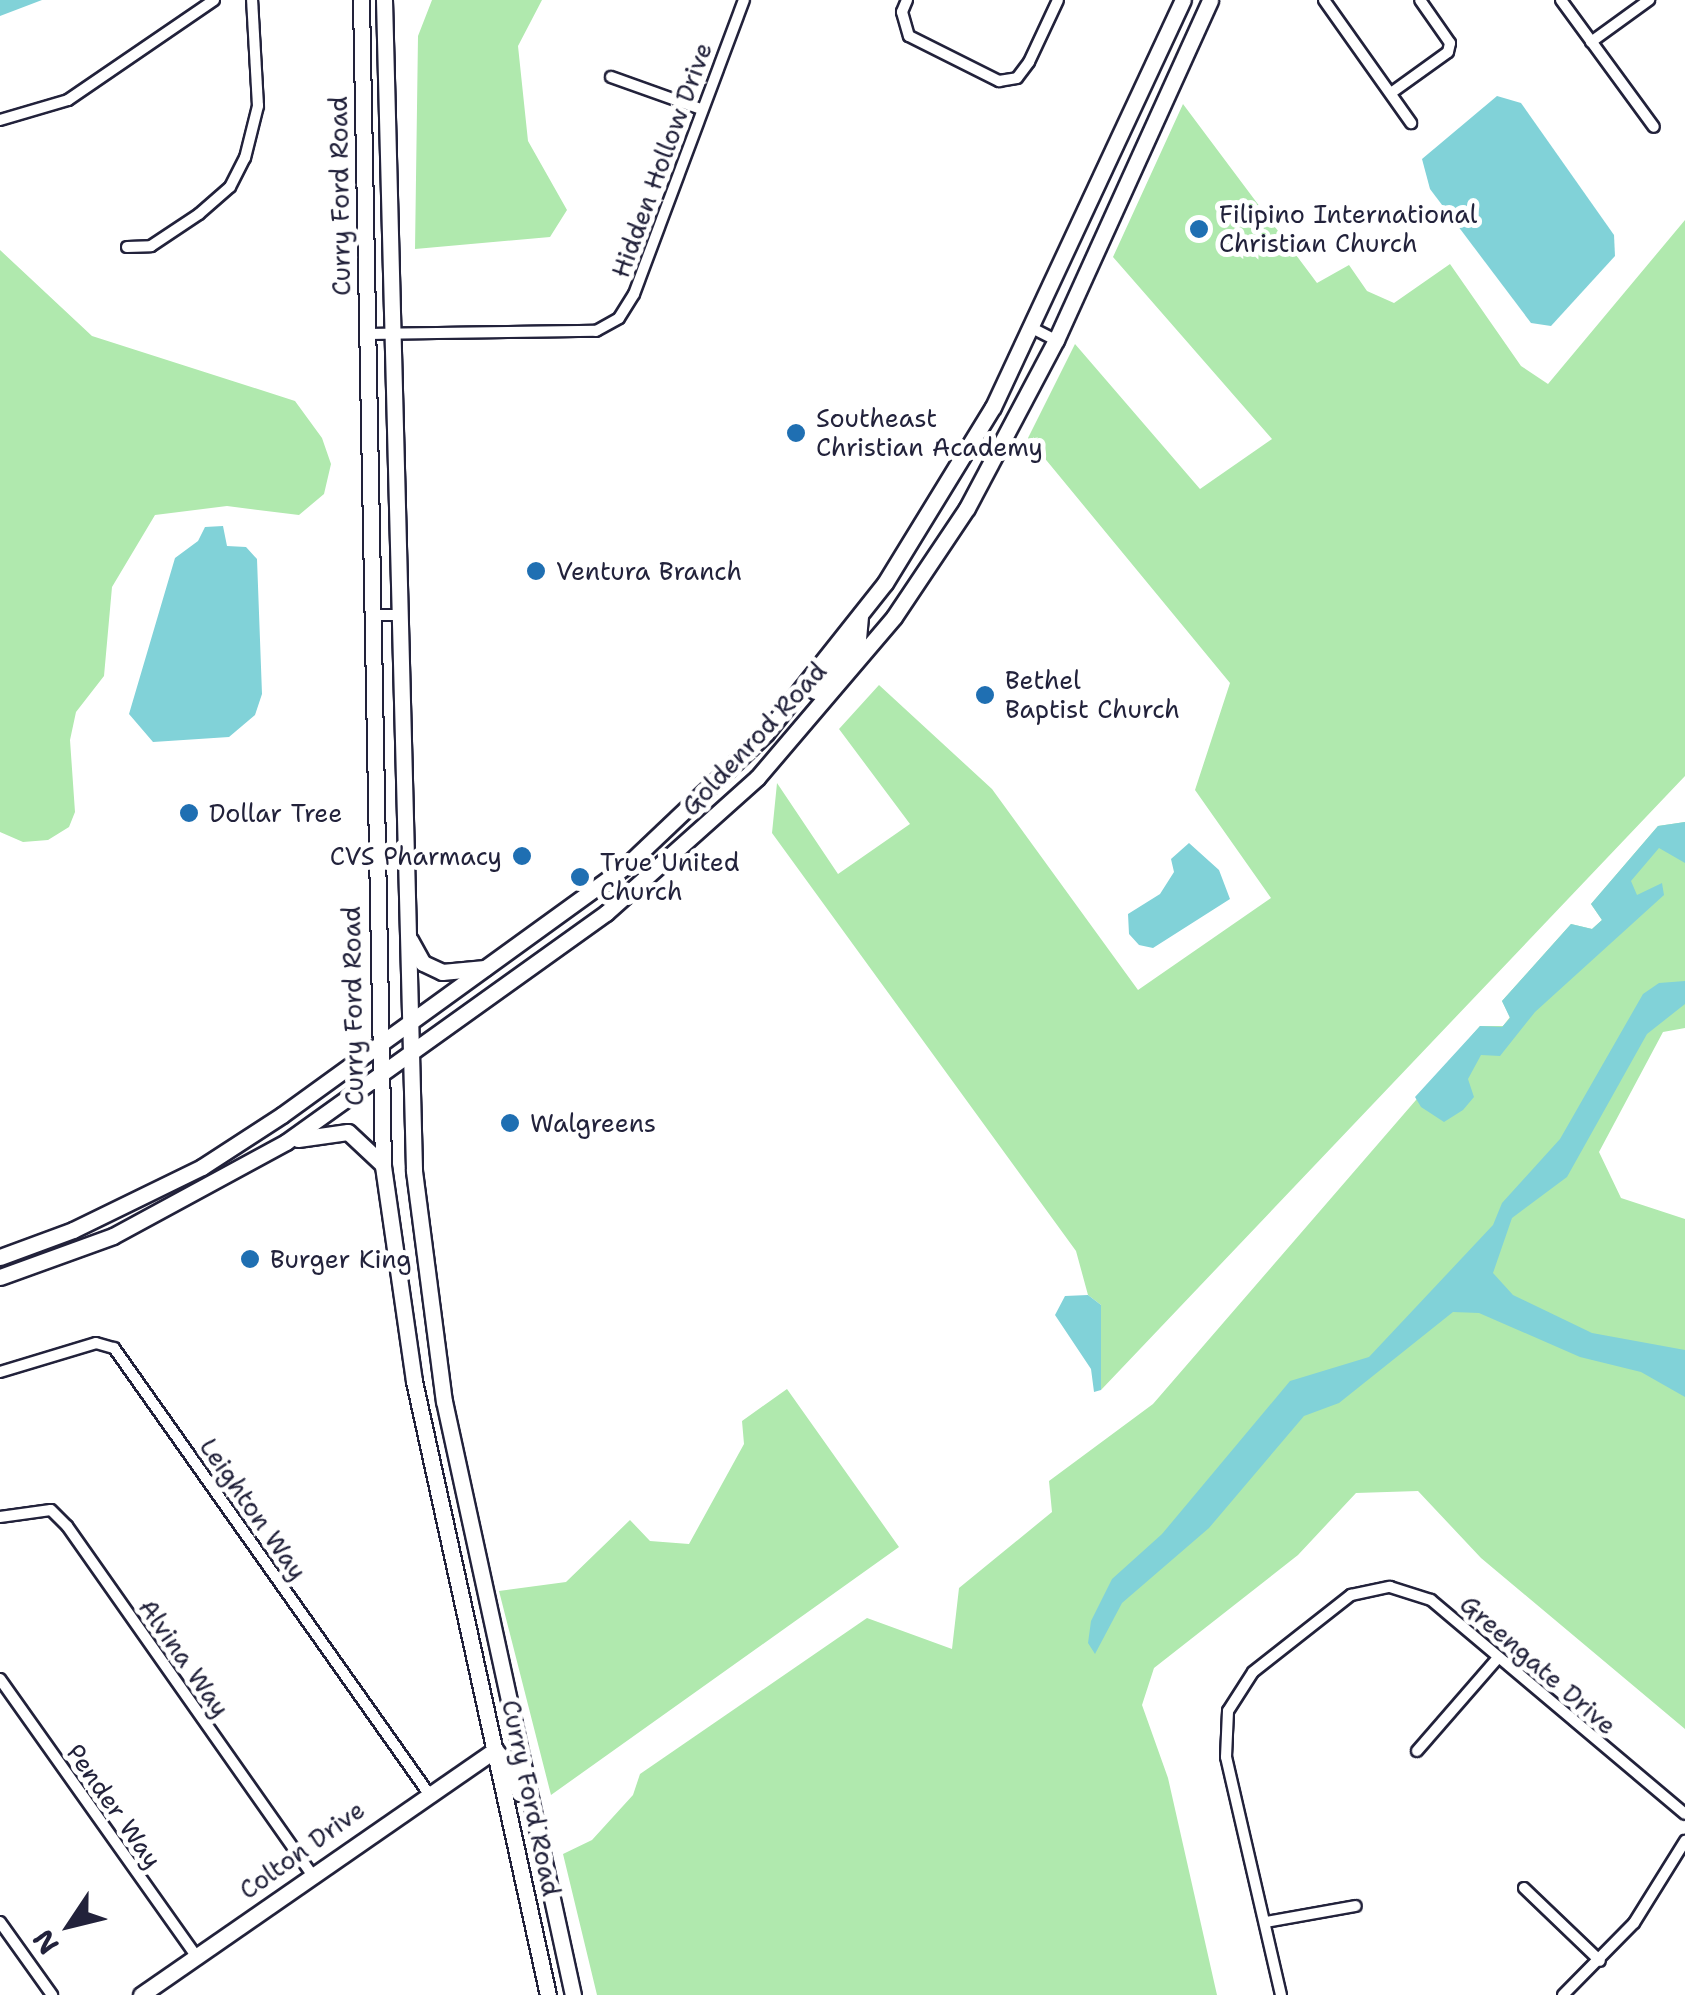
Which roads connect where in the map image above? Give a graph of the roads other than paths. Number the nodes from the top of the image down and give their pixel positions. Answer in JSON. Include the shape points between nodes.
{"nodes":[{"id":1,"x":214,"y":0,"type":"edge"},
{"id":2,"x":252,"y":0,"type":"edge"},
{"id":3,"x":361,"y":0,"type":"edge"},
{"id":4,"x":384,"y":0,"type":"edge"},
{"id":5,"x":744,"y":0,"type":"edge"},
{"id":6,"x":907,"y":0,"type":"edge"},
{"id":7,"x":1058,"y":0,"type":"edge"},
{"id":8,"x":1183,"y":0,"type":"edge"},
{"id":9,"x":1210,"y":0,"type":"edge"},
{"id":10,"x":1324,"y":0,"type":"edge"},
{"id":11,"x":1420,"y":0,"type":"edge"},
{"id":12,"x":1561,"y":0,"type":"edge"},
{"id":13,"x":1649,"y":0,"type":"edge"},
{"id":14,"x":1591,"y":42,"type":"junction"},
{"id":15,"x":612,"y":76,"type":"dead end"},
{"id":16,"x":1391,"y":93,"type":"junction"},
{"id":17,"x":701,"y":109,"type":"junction"},
{"id":18,"x":0,"y":120,"type":"edge"},
{"id":19,"x":1411,"y":123,"type":"dead end"},
{"id":20,"x":1654,"y":127,"type":"dead end"},
{"id":21,"x":126,"y":247,"type":"dead end"},
{"id":22,"x":1034,"y":329,"type":"junction"},
{"id":23,"x":367,"y":334,"type":"junction"},
{"id":24,"x":390,"y":336,"type":"junction"},
{"id":25,"x":1056,"y":340,"type":"junction"},
{"id":26,"x":372,"y":615,"type":"junction"},
{"id":27,"x":400,"y":615,"type":"junction"},
{"id":28,"x":860,"y":616,"type":"junction"},
{"id":29,"x":736,"y":763,"type":"junction"},
{"id":30,"x":757,"y":778,"type":"junction"},
{"id":31,"x":406,"y":932,"type":"junction"},
{"id":32,"x":565,"y":944,"type":"junction"},
{"id":33,"x":490,"y":968,"type":"junction"},
{"id":34,"x":407,"y":1028,"type":"junction"},
{"id":35,"x":378,"y":1048,"type":"junction"},
{"id":36,"x":407,"y":1057,"type":"junction"},
{"id":37,"x":379,"y":1077,"type":"junction"},
{"id":38,"x":286,"y":1142,"type":"junction"},
{"id":39,"x":383,"y":1166,"type":"junction"},
{"id":40,"x":0,"y":1256,"type":"edge"},
{"id":41,"x":0,"y":1277,"type":"edge"},
{"id":42,"x":0,"y":1372,"type":"edge"},
{"id":43,"x":439,"y":1496,"type":"junction"},
{"id":44,"x":0,"y":1517,"type":"edge"},
{"id":45,"x":1498,"y":1659,"type":"junction"},
{"id":46,"x":0,"y":1679,"type":"edge"},
{"id":47,"x":516,"y":1728,"type":"junction"},
{"id":48,"x":495,"y":1750,"type":"junction"},
{"id":49,"x":1417,"y":1751,"type":"dead end"},
{"id":50,"x":427,"y":1791,"type":"junction"},
{"id":51,"x":1685,"y":1814,"type":"edge"},
{"id":52,"x":1685,"y":1841,"type":"edge"},
{"id":53,"x":311,"y":1873,"type":"junction"},
{"id":54,"x":1524,"y":1888,"type":"dead end"},
{"id":55,"x":1356,"y":1906,"type":"dead end"},
{"id":56,"x":0,"y":1922,"type":"edge"},
{"id":57,"x":1266,"y":1922,"type":"junction"},
{"id":58,"x":196,"y":1956,"type":"junction"},
{"id":59,"x":1600,"y":1961,"type":"junction"},
{"id":60,"x":52,"y":1995,"type":"edge"},
{"id":61,"x":141,"y":1995,"type":"edge"},
{"id":62,"x":548,"y":1995,"type":"edge"},
{"id":63,"x":564,"y":1995,"type":"edge"},
{"id":64,"x":573,"y":1995,"type":"edge"},
{"id":65,"x":1281,"y":1995,"type":"edge"},
{"id":66,"x":1563,"y":1995,"type":"edge"}],
"edges":[{"from":1,"to":18,"type":"street","via":[[68,100]]},
{"from":2,"to":21,"type":"street","via":[[258,106],[245,158],[230,187],[199,214],[151,246]]},
{"from":3,"to":23,"type":"main road","name":"Curry Ford Road"},
{"from":4,"to":24,"type":"main road","name":"Curry Ford Road"},
{"from":5,"to":17,"type":"street","name":"Hidden Hollow Drive"},
{"from":6,"to":7,"type":"street","via":[[902,12],[909,36],[999,81],[1017,78],[1030,62]]},
{"from":8,"to":22,"type":"main road","name":"Goldenrod Road"},
{"from":9,"to":25,"type":"main road","name":"Goldenrod Road"},
{"from":10,"to":16,"type":"street"},
{"from":11,"to":16,"type":"street","via":[[1450,43],[1448,52]]},
{"from":12,"to":14,"type":"street"},
{"from":13,"to":14,"type":"street"},
{"from":14,"to":20,"type":"street"},
{"from":15,"to":17,"type":"street"},
{"from":16,"to":19,"type":"street"},
{"from":17,"to":24,"type":"street","name":"Hidden Hollow Drive","via":[[634,294],[619,318],[596,332]]},
{"from":22,"to":25,"type":"street"},
{"from":22,"to":28,"type":"main road","name":"Goldenrod Road","via":[[945,489]]},
{"from":23,"to":24,"type":"street","name":"Hidden Hollow Drive"},
{"from":23,"to":26,"type":"main road","name":"Curry Ford Road"},
{"from":24,"to":27,"type":"main road","name":"Curry Ford Road"},
{"from":25,"to":30,"type":"main road","name":"Goldenrod Road","via":[[967,508],[905,603]]},
{"from":26,"to":27,"type":"street"},
{"from":26,"to":35,"type":"main road","name":"Curry Ford Road"},
{"from":27,"to":31,"type":"main road","name":"Curry Ford Road"},
{"from":28,"to":29,"type":"main road","name":"Goldenrod Road"},
{"from":28,"to":30,"type":"main road","via":[[858,640],[760,752]]},
{"from":29,"to":32,"type":"main road","via":[[719,804]]},
{"from":29,"to":33,"type":"main road","name":"Goldenrod Road","via":[[626,867]]},
{"from":30,"to":32,"type":"main road","name":"Goldenrod Road"},
{"from":31,"to":33,"type":"main road","via":[[423,963],[442,972]]},
{"from":31,"to":34,"type":"main road","name":"Curry Ford Road"},
{"from":32,"to":36,"type":"main road","name":"Goldenrod Road"},
{"from":33,"to":34,"type":"main road","name":"Goldenrod Road"},
{"from":34,"to":35,"type":"main road","name":"Goldenrod Road"},
{"from":34,"to":36,"type":"main road","name":"Curry Ford Road"},
{"from":35,"to":37,"type":"main road","name":"Curry Ford Road"},
{"from":35,"to":40,"type":"main road","name":"Goldenrod Road","via":[[202,1167],[73,1230]]},
{"from":36,"to":37,"type":"main road","name":"Goldenrod Road"},
{"from":36,"to":47,"type":"main road","name":"Curry Ford Road","via":[[426,1292]]},
{"from":37,"to":38,"type":"main road","name":"Goldenrod Road"},
{"from":37,"to":39,"type":"main road","name":"Curry Ford Road"},
{"from":38,"to":39,"type":"main road","via":[[348,1132]]},
{"from":38,"to":41,"type":"main road","name":"Goldenrod Road","via":[[113,1236]]},
{"from":39,"to":43,"type":"main road","name":"Curry Ford Road","via":[[404,1329]]},
{"from":42,"to":50,"type":"street","name":"Leighton Way","via":[[96,1343],[114,1348]]},
{"from":43,"to":47,"type":"main road","via":[[453,1520],[498,1720]]},
{"from":43,"to":48,"type":"main road","name":"Curry Ford Road"},
{"from":44,"to":53,"type":"street","name":"Alvina Way","via":[[51,1510],[67,1526]]},
{"from":45,"to":49,"type":"street"},
{"from":45,"to":51,"type":"street","name":"Greengate Drive"},
{"from":45,"to":57,"type":"street","name":"Greengate Drive","via":[[1413,1589],[1369,1588],[1350,1595],[1253,1672],[1228,1711],[1226,1757]]},
{"from":46,"to":58,"type":"street","name":"Pender Way"},
{"from":47,"to":64,"type":"main road","name":"Curry Ford Road"},
{"from":48,"to":50,"type":"main road","name":"Colton Drive"},
{"from":48,"to":62,"type":"main road","name":"Curry Ford Road"},
{"from":48,"to":63,"type":"main road","via":[[516,1775]]},
{"from":50,"to":53,"type":"main road","name":"Colton Drive"},
{"from":52,"to":59,"type":"street","via":[[1634,1923]]},
{"from":53,"to":58,"type":"main road","name":"Colton Drive"},
{"from":54,"to":59,"type":"street"},
{"from":55,"to":57,"type":"street"},
{"from":56,"to":60,"type":"street"},
{"from":57,"to":65,"type":"street"},
{"from":58,"to":61,"type":"main road","name":"Colton Drive"},
{"from":59,"to":66,"type":"street"}]}
